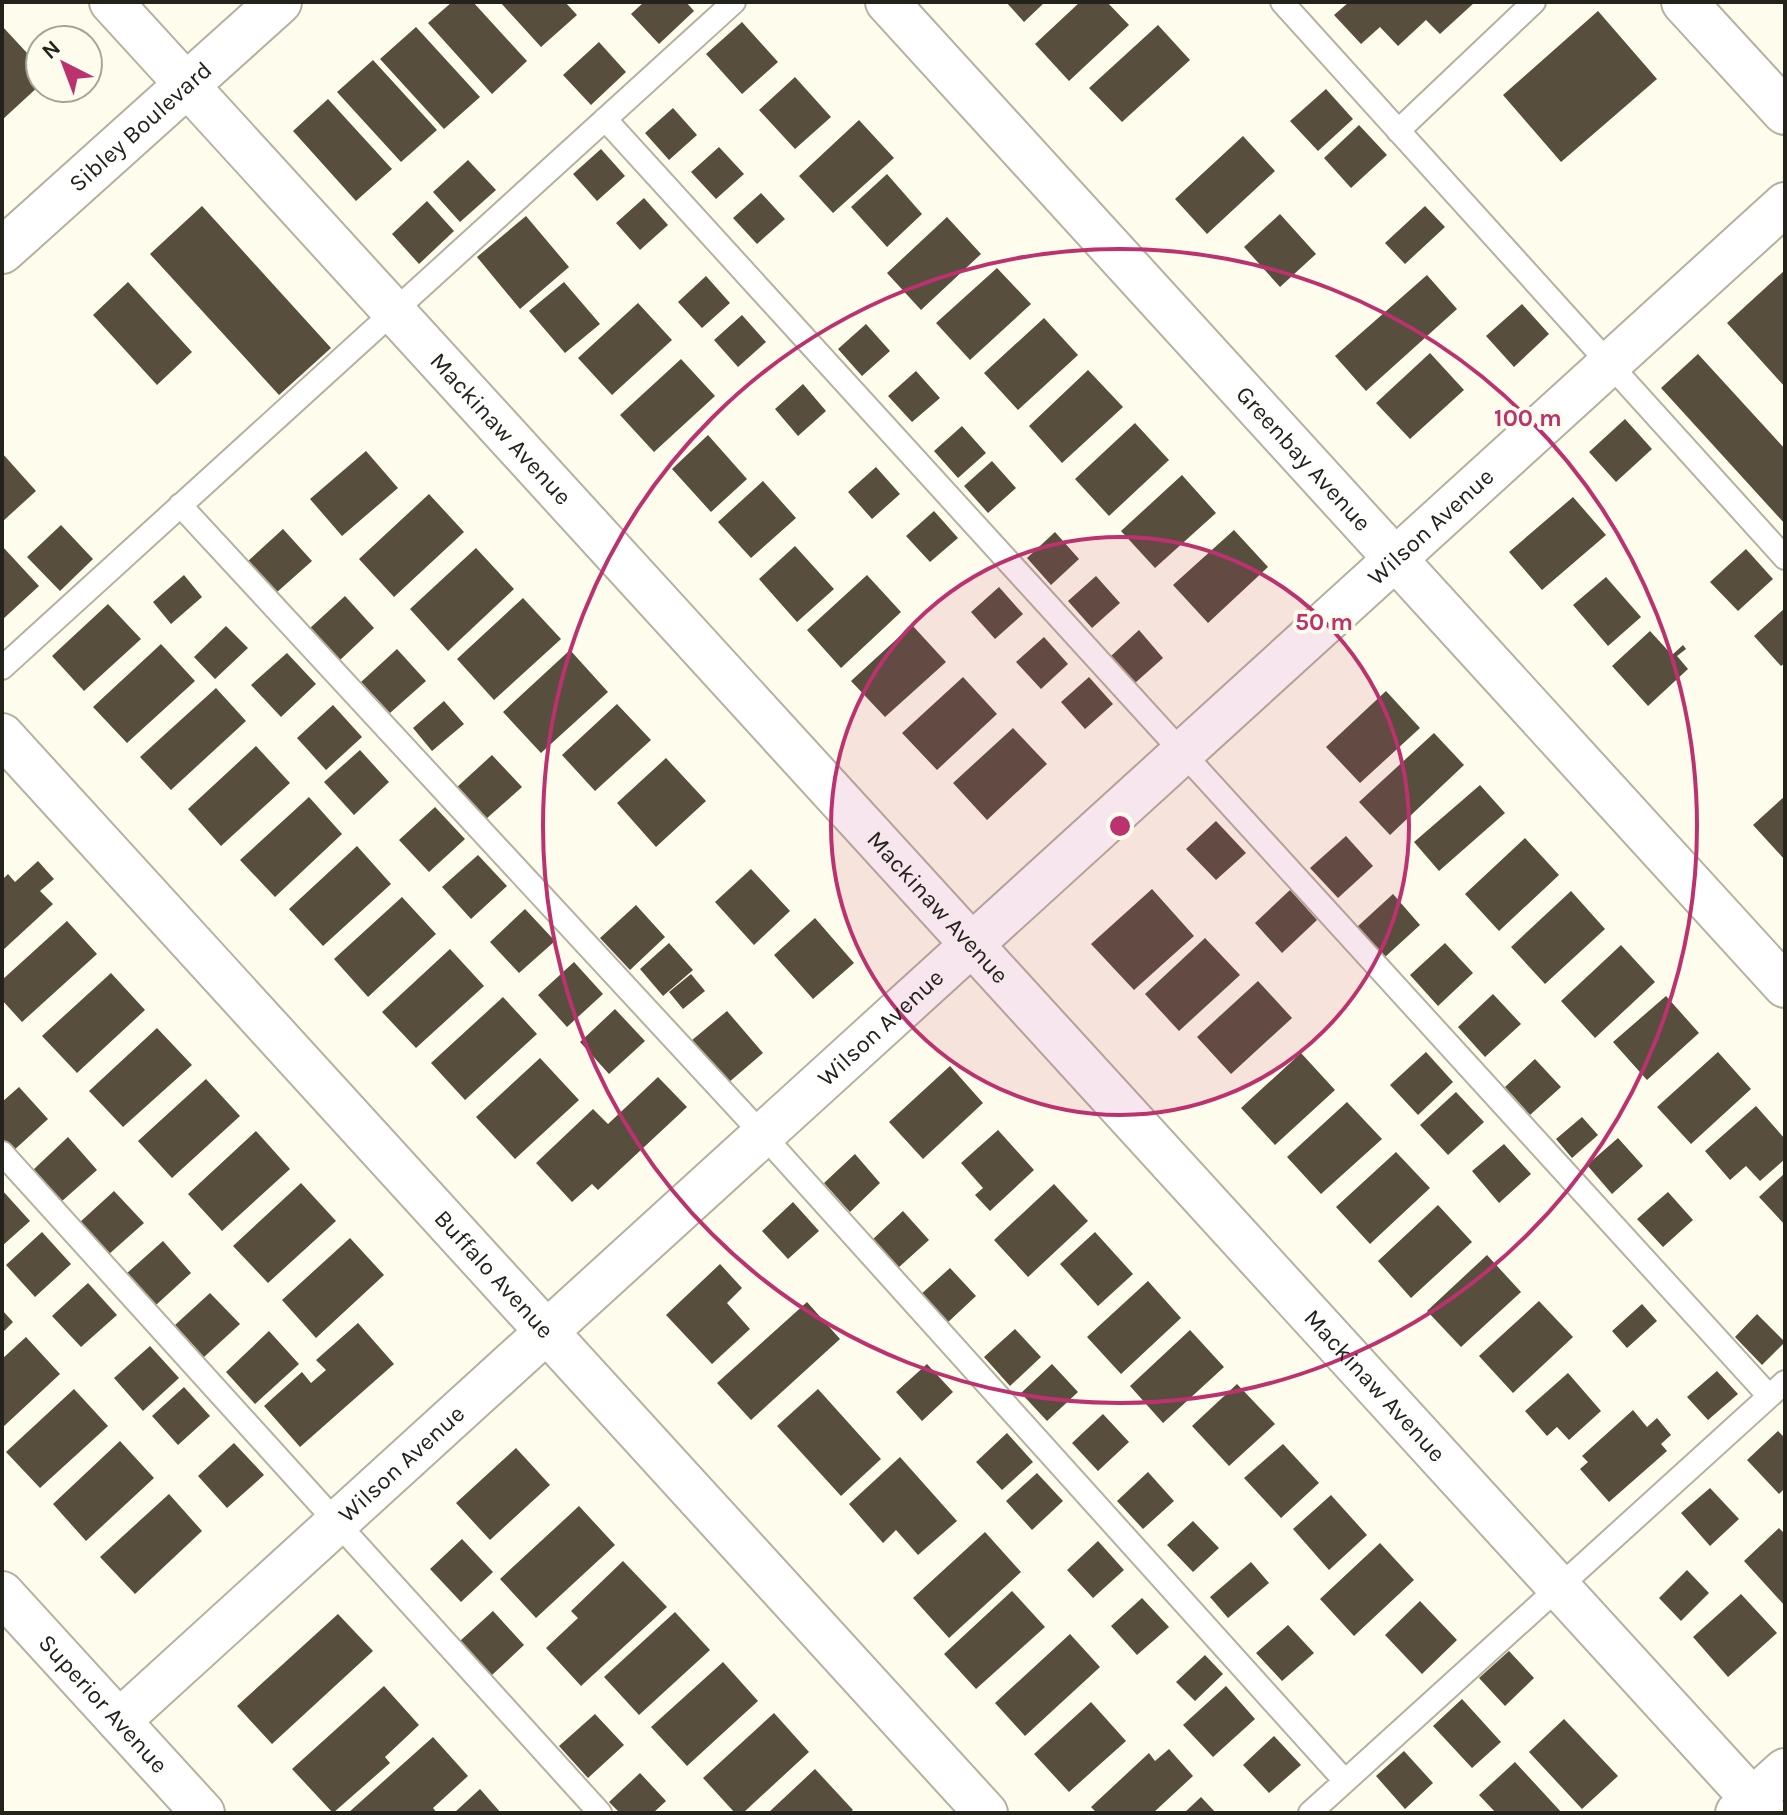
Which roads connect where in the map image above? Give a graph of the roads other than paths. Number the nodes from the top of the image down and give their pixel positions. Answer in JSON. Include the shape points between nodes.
{"nodes":[{"id":1,"x":111,"y":2,"type":"edge"},
{"id":2,"x":279,"y":2,"type":"edge"},
{"id":3,"x":734,"y":2,"type":"edge"},
{"id":4,"x":887,"y":2,"type":"edge"},
{"id":5,"x":1282,"y":2,"type":"edge"},
{"id":6,"x":1534,"y":2,"type":"edge"},
{"id":7,"x":1684,"y":2,"type":"edge"},
{"id":8,"x":187,"y":85,"type":"junction"},
{"id":9,"x":1785,"y":112,"type":"edge"},
{"id":10,"x":605,"y":119,"type":"junction"},
{"id":11,"x":1398,"y":131,"type":"junction"},
{"id":12,"x":1785,"y":204,"type":"edge"},
{"id":13,"x":2,"y":251,"type":"edge"},
{"id":14,"x":393,"y":311,"type":"junction"},
{"id":15,"x":1609,"y":364,"type":"junction"},
{"id":16,"x":180,"y":505,"type":"junction"},
{"id":17,"x":1395,"y":558,"type":"junction"},
{"id":18,"x":1785,"y":558,"type":"edge"},
{"id":19,"x":2,"y":668,"type":"edge"},
{"id":20,"x":2,"y":735,"type":"edge"},
{"id":21,"x":1184,"y":751,"type":"junction"},
{"id":22,"x":971,"y":944,"type":"junction"},
{"id":23,"x":1785,"y":986,"type":"edge"},
{"id":24,"x":763,"y":1135,"type":"junction"},
{"id":25,"x":2,"y":1153,"type":"edge"},
{"id":26,"x":546,"y":1331,"type":"junction"},
{"id":27,"x":1777,"y":1389,"type":"edge"},
{"id":28,"x":336,"y":1523,"type":"junction"},
{"id":29,"x":1559,"y":1587,"type":"junction"},
{"id":30,"x":2,"y":1593,"type":"edge"},
{"id":31,"x":119,"y":1721,"type":"junction"},
{"id":32,"x":1785,"y":1770,"type":"edge"},
{"id":33,"x":1345,"y":1781,"type":"junction"},
{"id":34,"x":1752,"y":1808,"type":"edge"},
{"id":35,"x":203,"y":1813,"type":"edge"},
{"id":36,"x":600,"y":1813,"type":"edge"},
{"id":37,"x":986,"y":1813,"type":"edge"},
{"id":38,"x":1310,"y":1813,"type":"edge"}],
"edges":[{"from":1,"to":8,"type":"street","name":"Mackinaw Avenue"},
{"from":2,"to":8,"type":"main road","name":"Sibley Boulevard"},
{"from":3,"to":10,"type":"lane"},
{"from":4,"to":17,"type":"street","name":"Greenbay Avenue"},
{"from":5,"to":11,"type":"lane"},
{"from":6,"to":11,"type":"lane"},
{"from":7,"to":9,"type":"main road"},
{"from":8,"to":13,"type":"main road","name":"Sibley Boulevard"},
{"from":8,"to":14,"type":"street","name":"Mackinaw Avenue"},
{"from":10,"to":14,"type":"lane"},
{"from":10,"to":21,"type":"lane"},
{"from":11,"to":15,"type":"lane"},
{"from":12,"to":15,"type":"street","name":"Wilson Avenue"},
{"from":14,"to":16,"type":"lane"},
{"from":14,"to":22,"type":"street","name":"Mackinaw Avenue"},
{"from":15,"to":17,"type":"street","name":"Wilson Avenue"},
{"from":15,"to":18,"type":"lane"},
{"from":16,"to":19,"type":"lane"},
{"from":16,"to":24,"type":"lane"},
{"from":17,"to":21,"type":"street","name":"Wilson Avenue"},
{"from":17,"to":23,"type":"street","name":"Greenbay Avenue"},
{"from":20,"to":26,"type":"street","name":"Buffalo Avenue"},
{"from":21,"to":22,"type":"street","name":"Wilson Avenue"},
{"from":21,"to":27,"type":"lane"},
{"from":22,"to":24,"type":"street","name":"Wilson Avenue"},
{"from":22,"to":29,"type":"street","name":"Mackinaw Avenue"},
{"from":24,"to":26,"type":"street","name":"Wilson Avenue"},
{"from":24,"to":33,"type":"lane"},
{"from":25,"to":28,"type":"lane"},
{"from":26,"to":28,"type":"street","name":"Wilson Avenue"},
{"from":26,"to":37,"type":"street","name":"Buffalo Avenue"},
{"from":27,"to":29,"type":"lane"},
{"from":28,"to":31,"type":"street","name":"Wilson Avenue"},
{"from":28,"to":36,"type":"lane"},
{"from":29,"to":33,"type":"lane"},
{"from":29,"to":34,"type":"street","name":"Mackinaw Avenue"},
{"from":30,"to":31,"type":"street","name":"Superior Avenue"},
{"from":31,"to":35,"type":"street","name":"Superior Avenue"},
{"from":32,"to":34,"type":"street"},
{"from":33,"to":38,"type":"lane"}]}
